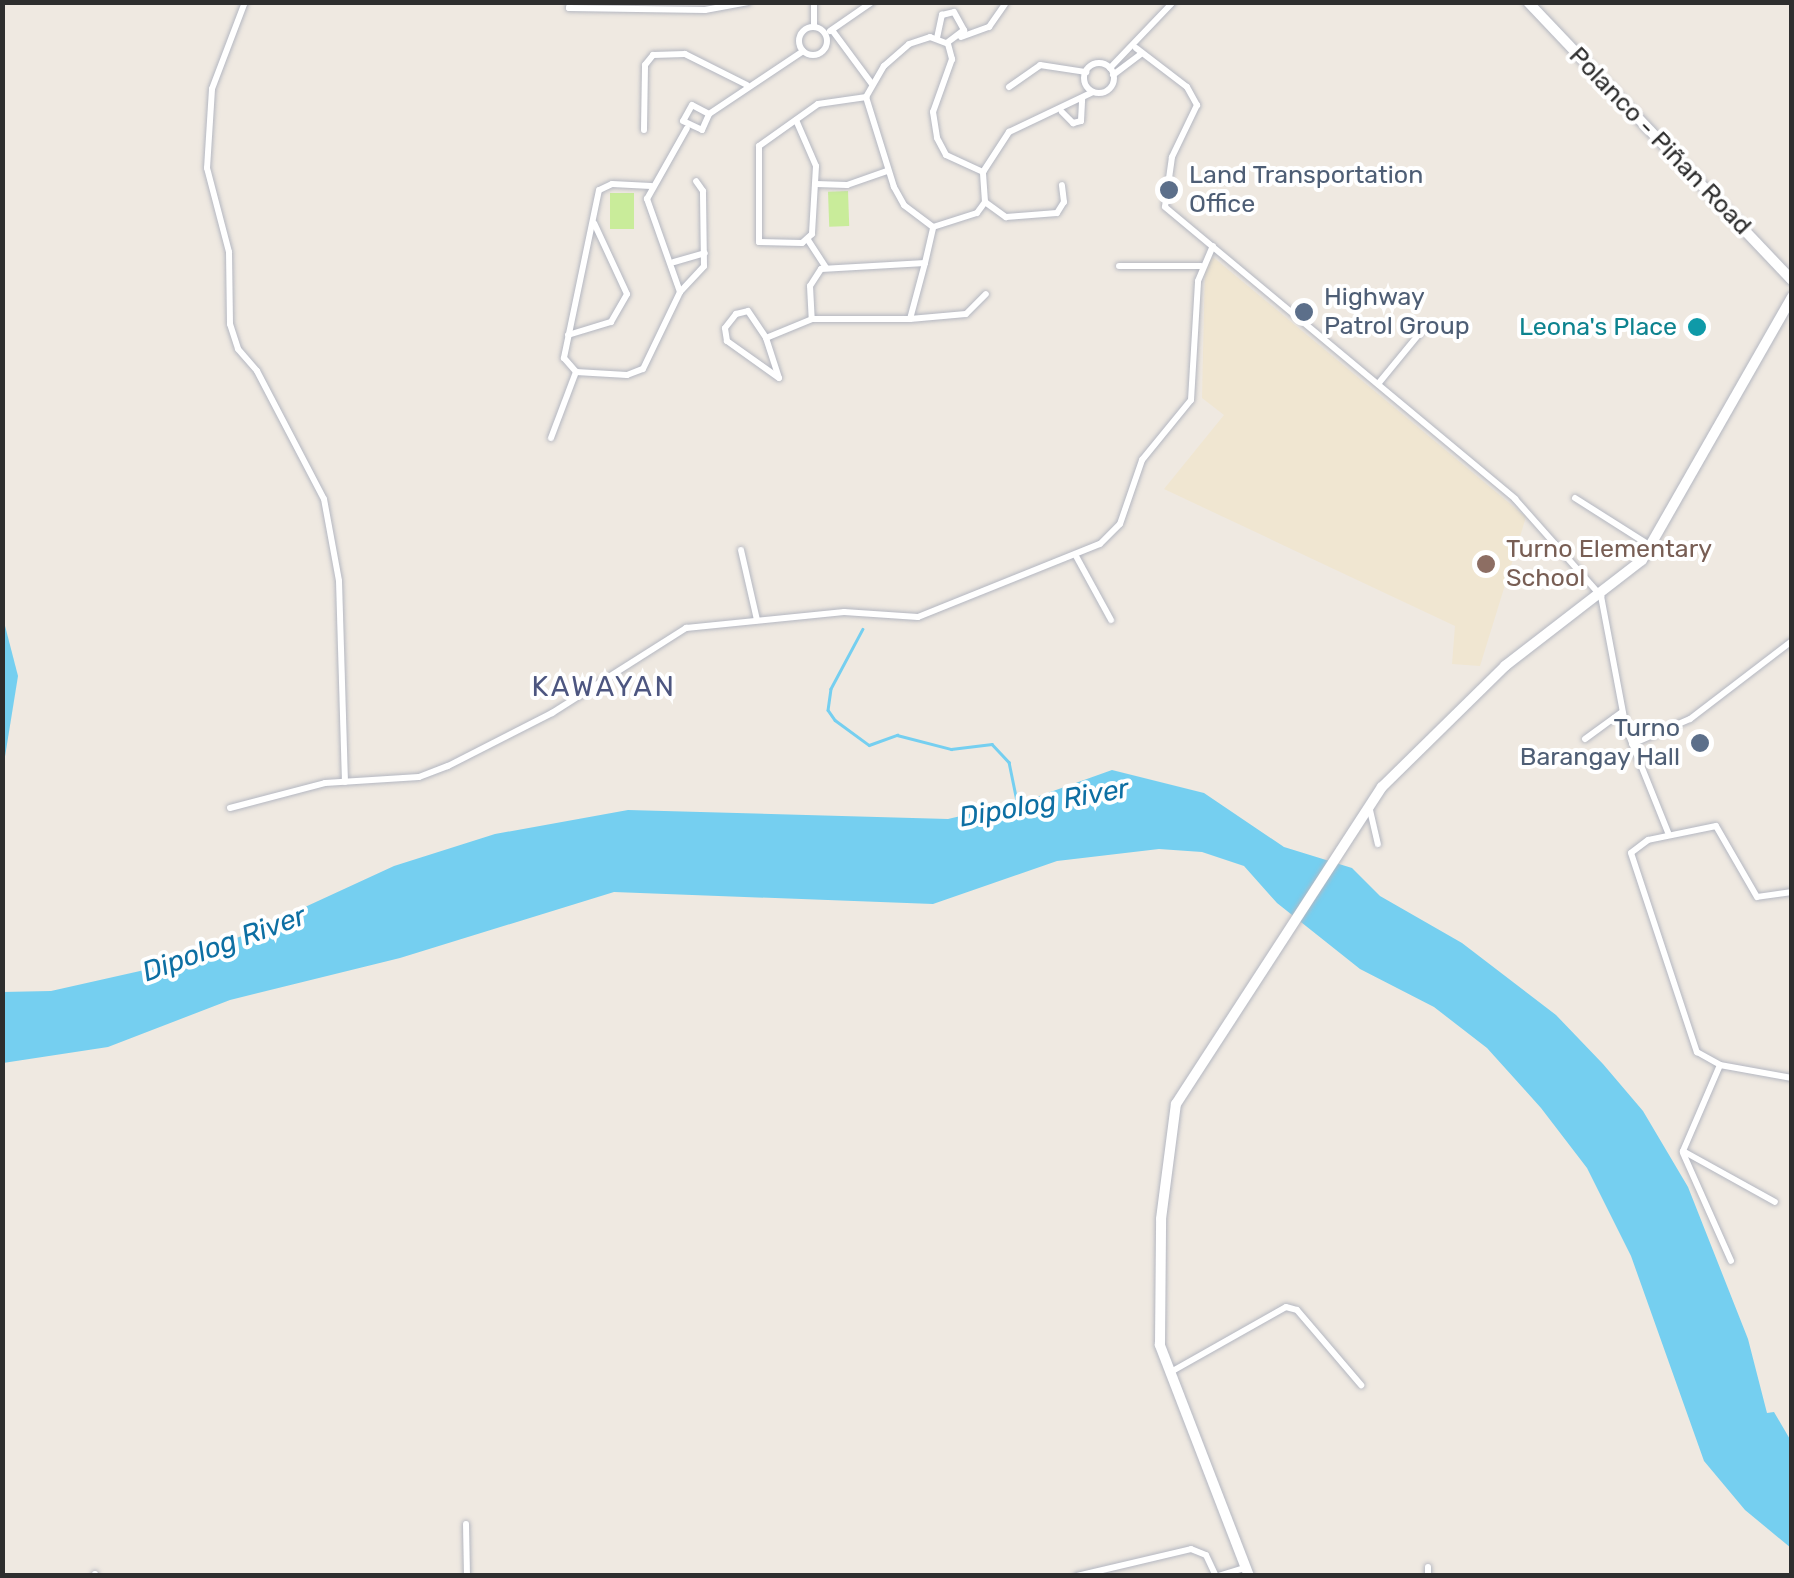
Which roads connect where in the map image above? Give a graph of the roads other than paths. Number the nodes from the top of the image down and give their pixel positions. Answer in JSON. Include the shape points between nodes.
{"nodes":[{"id":1,"x":245,"y":2,"type":"edge"},
{"id":2,"x":570,"y":2,"type":"edge"},
{"id":3,"x":748,"y":2,"type":"edge"},
{"id":4,"x":814,"y":2,"type":"edge"},
{"id":5,"x":872,"y":2,"type":"edge"},
{"id":6,"x":1173,"y":2,"type":"edge"},
{"id":7,"x":1528,"y":2,"type":"edge"},
{"id":8,"x":1005,"y":4,"type":"edge"},
{"id":9,"x":704,"y":6,"type":"edge"},
{"id":10,"x":814,"y":28,"type":"junction"},
{"id":11,"x":828,"y":32,"type":"junction"},
{"id":12,"x":937,"y":38,"type":"junction"},
{"id":13,"x":960,"y":38,"type":"junction"},
{"id":14,"x":947,"y":43,"type":"junction"},
{"id":15,"x":803,"y":51,"type":"junction"},
{"id":16,"x":1139,"y":51,"type":"junction"},
{"id":17,"x":1086,"y":72,"type":"junction"},
{"id":18,"x":1112,"y":72,"type":"junction"},
{"id":19,"x":872,"y":84,"type":"junction"},
{"id":20,"x":749,"y":85,"type":"junction"},
{"id":21,"x":1009,"y":88,"type":"dead end"},
{"id":22,"x":1093,"y":92,"type":"junction"},
{"id":23,"x":866,"y":97,"type":"junction"},
{"id":24,"x":1082,"y":99,"type":"junction"},
{"id":25,"x":1062,"y":112,"type":"junction"},
{"id":26,"x":710,"y":114,"type":"junction"},
{"id":27,"x":796,"y":120,"type":"junction"},
{"id":28,"x":687,"y":128,"type":"junction"},
{"id":29,"x":644,"y":130,"type":"dead end"},
{"id":30,"x":887,"y":171,"type":"junction"},
{"id":31,"x":984,"y":172,"type":"junction"},
{"id":32,"x":696,"y":181,"type":"dead end"},
{"id":33,"x":816,"y":184,"type":"junction"},
{"id":34,"x":1062,"y":185,"type":"dead end"},
{"id":35,"x":652,"y":186,"type":"junction"},
{"id":36,"x":985,"y":202,"type":"junction"},
{"id":37,"x":594,"y":223,"type":"junction"},
{"id":38,"x":933,"y":227,"type":"junction"},
{"id":39,"x":808,"y":240,"type":"junction"},
{"id":40,"x":1213,"y":246,"type":"junction"},
{"id":41,"x":705,"y":253,"type":"junction"},
{"id":42,"x":674,"y":262,"type":"junction"},
{"id":43,"x":925,"y":263,"type":"junction"},
{"id":44,"x":1120,"y":266,"type":"dead end"},
{"id":45,"x":1202,"y":266,"type":"junction"},
{"id":46,"x":826,"y":268,"type":"junction"},
{"id":47,"x":1792,"y":280,"type":"edge"},
{"id":48,"x":680,"y":292,"type":"junction"},
{"id":49,"x":986,"y":294,"type":"dead end"},
{"id":50,"x":1792,"y":298,"type":"edge"},
{"id":51,"x":910,"y":318,"type":"junction"},
{"id":52,"x":812,"y":319,"type":"junction"},
{"id":53,"x":1424,"y":328,"type":"dead end"},
{"id":54,"x":568,"y":335,"type":"junction"},
{"id":55,"x":766,"y":338,"type":"junction"},
{"id":56,"x":576,"y":372,"type":"junction"},
{"id":57,"x":1378,"y":384,"type":"junction"},
{"id":58,"x":551,"y":438,"type":"dead end"},
{"id":59,"x":1574,"y":498,"type":"dead end"},
{"id":60,"x":1650,"y":546,"type":"junction"},
{"id":61,"x":740,"y":550,"type":"dead end"},
{"id":62,"x":1076,"y":556,"type":"junction"},
{"id":63,"x":1601,"y":596,"type":"junction"},
{"id":64,"x":757,"y":620,"type":"junction"},
{"id":65,"x":1111,"y":620,"type":"dead end"},
{"id":66,"x":1792,"y":642,"type":"edge"},
{"id":67,"x":1622,"y":712,"type":"junction"},
{"id":68,"x":1585,"y":739,"type":"dead end"},
{"id":69,"x":1632,"y":744,"type":"junction"},
{"id":70,"x":345,"y":782,"type":"junction"},
{"id":71,"x":1368,"y":804,"type":"junction"},
{"id":72,"x":230,"y":808,"type":"dead end"},
{"id":73,"x":1669,"y":834,"type":"junction"},
{"id":74,"x":1378,"y":844,"type":"dead end"},
{"id":75,"x":1792,"y":892,"type":"edge"},
{"id":76,"x":1720,"y":1064,"type":"junction"},
{"id":77,"x":1792,"y":1078,"type":"edge"},
{"id":78,"x":1683,"y":1152,"type":"junction"},
{"id":79,"x":1775,"y":1202,"type":"dead end"},
{"id":80,"x":1730,"y":1261,"type":"dead end"},
{"id":81,"x":1168,"y":1374,"type":"junction"},
{"id":82,"x":1361,"y":1385,"type":"dead end"},
{"id":83,"x":466,"y":1524,"type":"dead end"},
{"id":84,"x":1248,"y":1572,"type":"edge"},
{"id":85,"x":467,"y":1576,"type":"edge"},
{"id":86,"x":1077,"y":1576,"type":"edge"},
{"id":87,"x":1217,"y":1576,"type":"edge"}],
"edges":[{"from":1,"to":70,"type":"street","via":[[212,89],[207,168],[230,252],[230,324],[324,499],[338,580]]},
{"from":2,"to":9,"type":"street","via":[[569,8]]},
{"from":3,"to":9,"type":"street"},
{"from":4,"to":10,"type":"street"},
{"from":5,"to":11,"type":"street"},
{"from":6,"to":16,"type":"street"},
{"from":7,"to":47,"type":"main road","name":"Polanco - Piñan Road"},
{"from":8,"to":13,"type":"street","via":[[989,27]]},
{"from":10,"to":11,"type":"street"},
{"from":10,"to":15,"type":"street","via":[[801,34]]},
{"from":11,"to":15,"type":"street","via":[[822,51]]},
{"from":11,"to":19,"type":"street"},
{"from":12,"to":13,"type":"street","via":[[938,22],[948,12],[962,20]]},
{"from":12,"to":14,"type":"street"},
{"from":12,"to":19,"type":"street","via":[[895,54]]},
{"from":13,"to":14,"type":"street"},
{"from":14,"to":31,"type":"street","via":[[952,59],[935,102],[937,138],[946,155]]},
{"from":15,"to":20,"type":"street"},
{"from":16,"to":18,"type":"street"},
{"from":16,"to":40,"type":"street","via":[[1193,93],[1194,113],[1162,197],[1175,218]]},
{"from":17,"to":18,"type":"street","via":[[1097,64]]},
{"from":17,"to":21,"type":"street","via":[[1040,65]]},
{"from":17,"to":22,"type":"street"},
{"from":18,"to":22,"type":"street","via":[[1108,90]]},
{"from":19,"to":23,"type":"street"},
{"from":20,"to":26,"type":"street"},
{"from":20,"to":29,"type":"street","via":[[687,54],[654,55],[646,65]]},
{"from":22,"to":24,"type":"street"},
{"from":23,"to":27,"type":"street","via":[[834,98]]},
{"from":23,"to":30,"type":"street"},
{"from":24,"to":25,"type":"street"},
{"from":24,"to":25,"type":"street","via":[[1081,121]]},
{"from":25,"to":31,"type":"street","via":[[1016,126]]},
{"from":26,"to":28,"type":"street","via":[[705,128]]},
{"from":26,"to":28,"type":"street","via":[[702,106],[688,107],[682,117]]},
{"from":27,"to":33,"type":"street","via":[[813,155]]},
{"from":27,"to":39,"type":"street","via":[[755,153],[755,234],[769,244]]},
{"from":28,"to":35,"type":"street"},
{"from":30,"to":33,"type":"street","via":[[847,185]]},
{"from":30,"to":38,"type":"street","via":[[904,205]]},
{"from":31,"to":36,"type":"street"},
{"from":32,"to":41,"type":"street","via":[[703,191]]},
{"from":33,"to":39,"type":"street"},
{"from":34,"to":36,"type":"street","via":[[1057,213],[1006,217]]},
{"from":35,"to":37,"type":"street","via":[[602,186]]},
{"from":35,"to":42,"type":"street","via":[[648,212]]},
{"from":36,"to":38,"type":"street","via":[[968,219]]},
{"from":37,"to":54,"type":"street"},
{"from":37,"to":54,"type":"street","via":[[625,279],[626,294],[612,322]]},
{"from":38,"to":43,"type":"street"},
{"from":39,"to":46,"type":"street"},
{"from":40,"to":45,"type":"street"},
{"from":40,"to":57,"type":"street"},
{"from":41,"to":42,"type":"street"},
{"from":41,"to":48,"type":"street","via":[[701,275]]},
{"from":42,"to":48,"type":"street"},
{"from":43,"to":46,"type":"street"},
{"from":43,"to":51,"type":"street"},
{"from":44,"to":45,"type":"street"},
{"from":45,"to":62,"type":"street","via":[[1191,400],[1142,460],[1114,534]]},
{"from":46,"to":52,"type":"street","via":[[810,286]]},
{"from":48,"to":56,"type":"street","via":[[642,369],[627,375]]},
{"from":49,"to":51,"type":"street","via":[[971,312]]},
{"from":50,"to":60,"type":"main road"},
{"from":51,"to":52,"type":"street"},
{"from":52,"to":55,"type":"street"},
{"from":53,"to":57,"type":"street"},
{"from":54,"to":56,"type":"street","via":[[565,364]]},
{"from":55,"to":55,"type":"street","via":[[779,378],[724,334],[742,310],[755,316]]},
{"from":56,"to":58,"type":"street"},
{"from":57,"to":63,"type":"street","via":[[1516,499]]},
{"from":59,"to":60,"type":"street"},
{"from":60,"to":63,"type":"main road","via":[[1631,573]]},
{"from":61,"to":64,"type":"street"},
{"from":62,"to":64,"type":"street","via":[[918,617],[844,612]]},
{"from":62,"to":65,"type":"street"},
{"from":63,"to":67,"type":"street"},
{"from":63,"to":71,"type":"main road","via":[[1505,666]]},
{"from":64,"to":70,"type":"street","via":[[678,631],[552,714],[448,766],[419,777]]},
{"from":66,"to":69,"type":"street","via":[[1690,719]]},
{"from":67,"to":68,"type":"street"},
{"from":67,"to":69,"type":"street"},
{"from":69,"to":73,"type":"street"},
{"from":70,"to":72,"type":"street"},
{"from":71,"to":74,"type":"street"},
{"from":71,"to":81,"type":"main road","via":[[1176,1104],[1167,1139],[1158,1303]]},
{"from":73,"to":75,"type":"street","via":[[1721,828],[1757,897]]},
{"from":73,"to":76,"type":"street","via":[[1637,844],[1632,859],[1697,1052]]},
{"from":76,"to":77,"type":"street"},
{"from":76,"to":78,"type":"street"},
{"from":78,"to":79,"type":"street"},
{"from":78,"to":80,"type":"street"},
{"from":81,"to":82,"type":"street","via":[[1286,1306],[1297,1310]]},
{"from":81,"to":84,"type":"main road"},
{"from":83,"to":85,"type":"street"},
{"from":84,"to":87,"type":"street"},
{"from":86,"to":87,"type":"street","via":[[1192,1549],[1206,1555]]}]}
